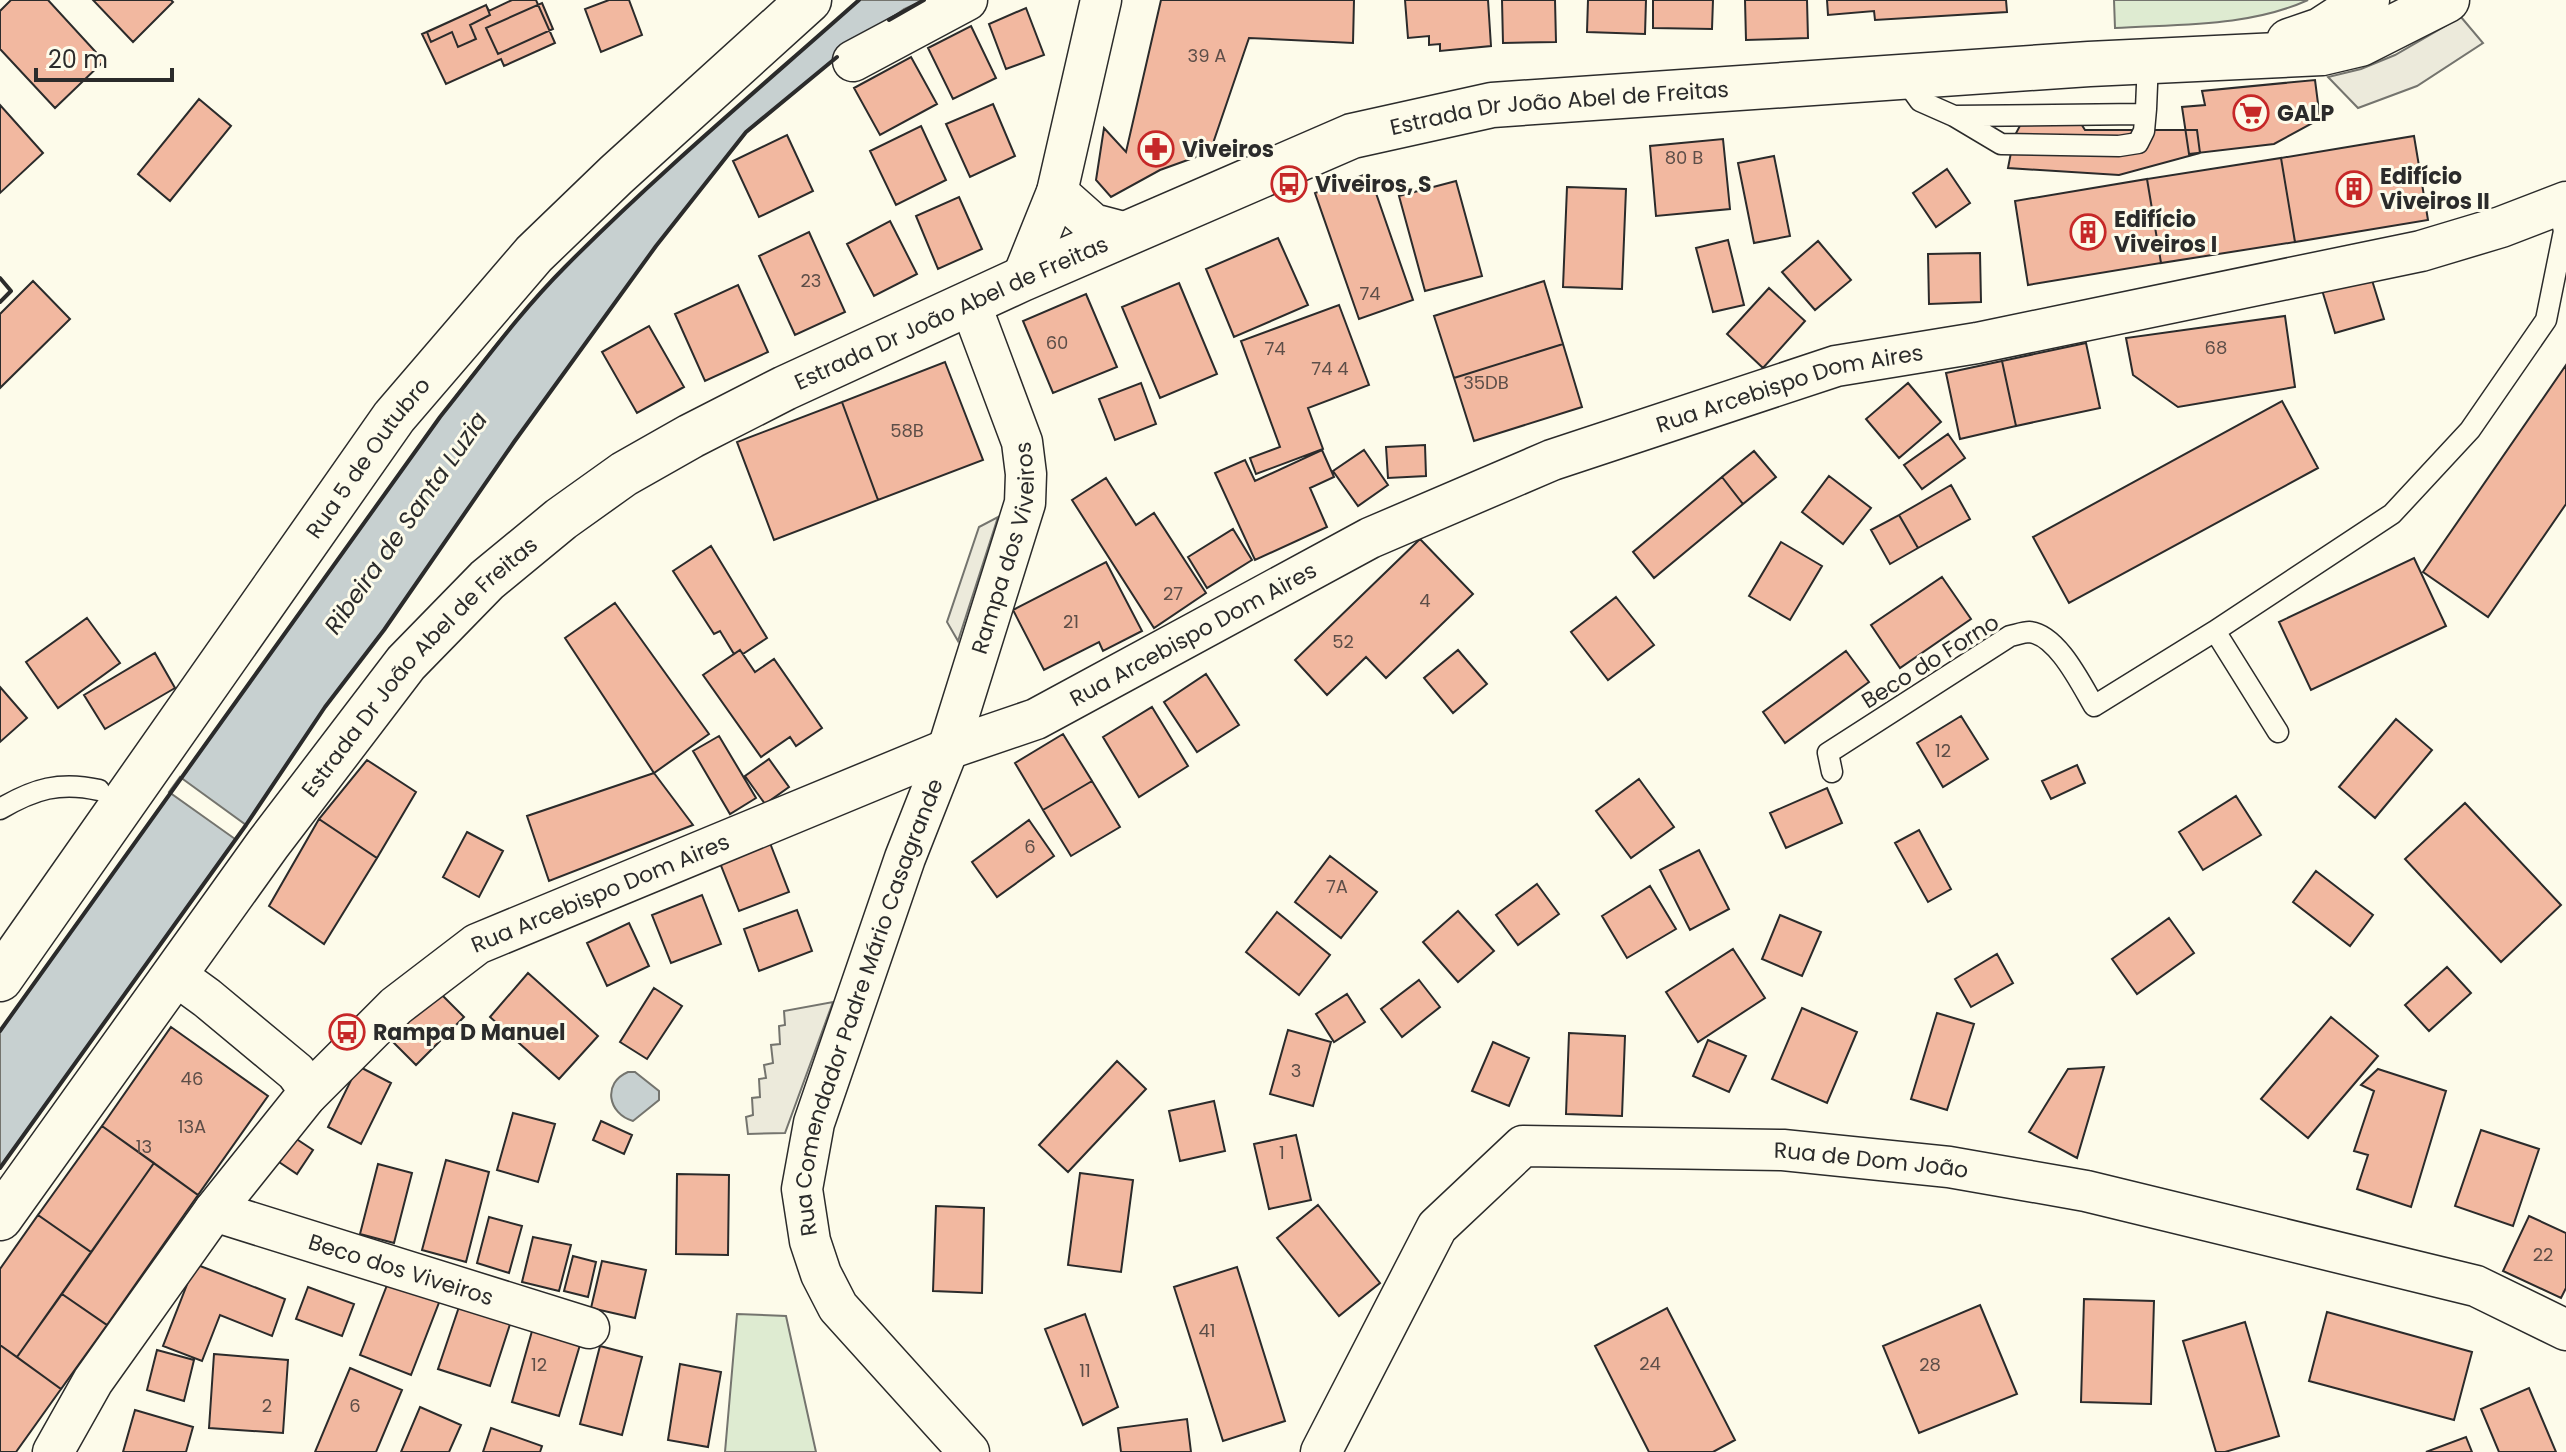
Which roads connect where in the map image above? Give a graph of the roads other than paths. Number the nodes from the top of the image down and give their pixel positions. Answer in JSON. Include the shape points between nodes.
{"nodes":[{"id":1,"x":809,"y":0,"type":"edge"},
{"id":2,"x":967,"y":0,"type":"edge"},
{"id":3,"x":1101,"y":0,"type":"edge"},
{"id":4,"x":2447,"y":0,"type":"edge"},
{"id":5,"x":2363,"y":2,"type":"edge"},
{"id":6,"x":2249,"y":55,"type":"junction"},
{"id":7,"x":853,"y":61,"type":"dead end"},
{"id":8,"x":2148,"y":61,"type":"junction"},
{"id":9,"x":1902,"y":76,"type":"junction"},
{"id":10,"x":2146,"y":109,"type":"junction"},
{"id":11,"x":1954,"y":116,"type":"junction"},
{"id":12,"x":1057,"y":192,"type":"junction"},
{"id":13,"x":2562,"y":203,"type":"edge"},
{"id":14,"x":1127,"y":233,"type":"junction"},
{"id":15,"x":1022,"y":279,"type":"junction"},
{"id":16,"x":970,"y":303,"type":"junction"},
{"id":17,"x":2215,"y":631,"type":"junction"},
{"id":18,"x":2278,"y":732,"type":"dead end"},
{"id":19,"x":948,"y":749,"type":"junction"},
{"id":20,"x":1832,"y":772,"type":"dead end"},
{"id":21,"x":99,"y":790,"type":"dead end"},
{"id":22,"x":0,"y":809,"type":"edge"},
{"id":23,"x":174,"y":974,"type":"junction"},
{"id":24,"x":0,"y":979,"type":"edge"},
{"id":25,"x":306,"y":1096,"type":"junction"},
{"id":26,"x":214,"y":1211,"type":"junction"},
{"id":27,"x":0,"y":1218,"type":"edge"},
{"id":28,"x":589,"y":1328,"type":"dead end"},
{"id":29,"x":2566,"y":1330,"type":"edge"},
{"id":30,"x":53,"y":1452,"type":"edge"},
{"id":31,"x":969,"y":1452,"type":"edge"},
{"id":32,"x":1321,"y":1452,"type":"edge"}],
"edges":[{"from":1,"to":24,"type":"main road","name":"Rua 5 de Outubro","via":[[534,254],[394,417]]},
{"from":2,"to":7,"type":"street"},
{"from":3,"to":12,"type":"street"},
{"from":4,"to":6,"type":"main road","name":"Estrada Dr João Abel de Freitas","via":[[2360,44],[2322,53]]},
{"from":5,"to":6,"type":"main road","name":"Estrada Dr João Abel de Freitas","via":[[2321,30]]},
{"from":6,"to":8,"type":"main road","name":"Estrada Dr João Abel de Freitas"},
{"from":8,"to":9,"type":"main road","name":"Estrada Dr João Abel de Freitas"},
{"from":8,"to":10,"type":"lane"},
{"from":9,"to":11,"type":"lane","via":[[1920,101]]},
{"from":9,"to":14,"type":"main road","name":"Estrada Dr João Abel de Freitas","via":[[1492,105],[1441,115],[1352,136]]},
{"from":10,"to":11,"type":"lane","via":[[2141,114]]},
{"from":10,"to":11,"type":"lane","via":[[2138,143],[2119,146],[2001,144]]},
{"from":12,"to":14,"type":"street","via":[[1093,224]]},
{"from":12,"to":15,"type":"street"},
{"from":13,"to":17,"type":"lane","via":[[2564,231],[2546,320],[2470,430],[2392,514]]},
{"from":13,"to":19,"type":"street","name":"Rua Arcebispo Dom Aires","via":[[2421,251],[1993,340],[1836,366],[1552,460],[1370,538],[1036,719]]},
{"from":14,"to":15,"type":"main road","name":"Estrada Dr João Abel de Freitas"},
{"from":15,"to":16,"type":"main road","name":"Estrada Dr João Abel de Freitas"},
{"from":16,"to":19,"type":"street","name":"Rampa dos Viveiros","via":[[1022,442],[1026,488],[1018,531]]},
{"from":16,"to":23,"type":"main road","name":"Estrada Dr João Abel de Freitas","via":[[799,381],[624,474],[487,580],[406,663]]},
{"from":17,"to":18,"type":"lane"},
{"from":17,"to":20,"type":"lane","name":"Beco do Forno","via":[[2094,706],[2049,640],[2029,632],[2010,636],[1828,753]]},
{"from":19,"to":25,"type":"street","name":"Rua Arcebispo Dom Aires","via":[[477,944],[396,1006]]},
{"from":19,"to":31,"type":"street","name":"Rua Comendador Padre Mário Casagrande","via":[[814,1123],[802,1189],[810,1241],[838,1307]]},
{"from":21,"to":22,"type":"lane","via":[[77,785],[30,792]]},
{"from":23,"to":25,"type":"street","via":[[296,1072]]},
{"from":23,"to":27,"type":"main road","name":"Estrada Dr João Abel de Freitas"},
{"from":25,"to":26,"type":"street","name":"Rua Arcebispo Dom Aires"},
{"from":26,"to":28,"type":"street","name":"Beco dos Viveiros"},
{"from":26,"to":30,"type":"street","name":"Rua Arcebispo Dom Aires","via":[[93,1381]]},
{"from":29,"to":32,"type":"street","name":"Rua de Dom João","via":[[2476,1286],[2086,1191],[1965,1170],[1783,1150],[1523,1146],[1437,1227]]}]}
